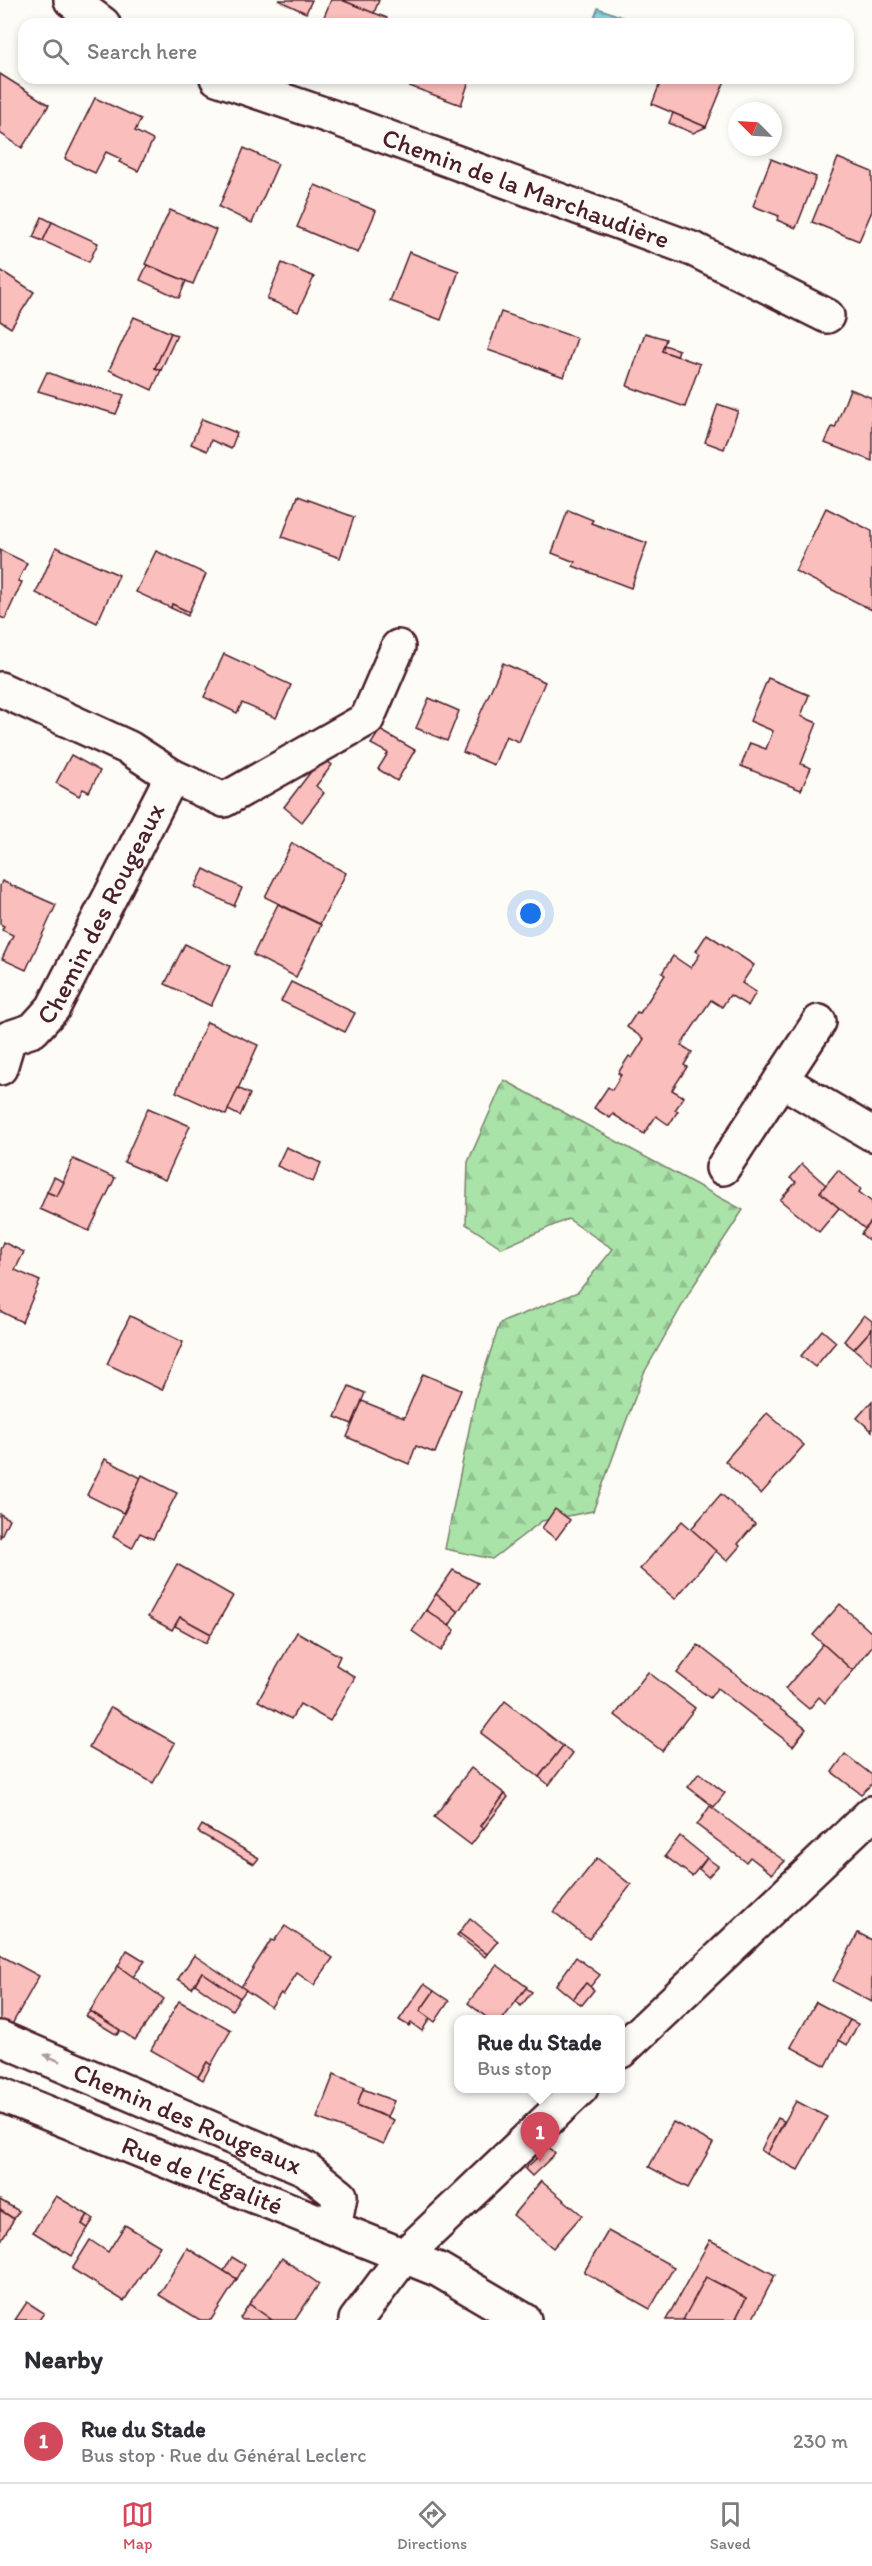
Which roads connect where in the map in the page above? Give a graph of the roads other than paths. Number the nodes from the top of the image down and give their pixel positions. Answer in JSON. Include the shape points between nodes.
{"nodes":[{"id":1,"x":71,"y":0,"type":"edge"},
{"id":2,"x":95,"y":18,"type":"edge"},
{"id":3,"x":235,"y":84,"type":"edge"},
{"id":4,"x":827,"y":316,"type":"dead end"},
{"id":5,"x":398,"y":647,"type":"dead end"},
{"id":6,"x":0,"y":689,"type":"edge"},
{"id":7,"x":172,"y":776,"type":"junction"},
{"id":8,"x":819,"y":1022,"type":"dead end"},
{"id":9,"x":3,"y":1044,"type":"edge"},
{"id":10,"x":781,"y":1080,"type":"junction"},
{"id":11,"x":872,"y":1134,"type":"edge"},
{"id":12,"x":723,"y":1168,"type":"dead end"},
{"id":13,"x":872,"y":1814,"type":"edge"},
{"id":14,"x":0,"y":2037,"type":"edge"},
{"id":15,"x":625,"y":2047,"type":"edge"},
{"id":16,"x":576,"y":2093,"type":"edge"},
{"id":17,"x":0,"y":2094,"type":"edge"},
{"id":18,"x":334,"y":2228,"type":"junction"},
{"id":19,"x":404,"y":2256,"type":"junction"},
{"id":20,"x":356,"y":2320,"type":"edge"},
{"id":21,"x":524,"y":2320,"type":"edge"}],
"edges":[{"from":1,"to":2,"type":"street"},
{"from":3,"to":4,"type":"street","name":"Chemin de la Marchaudière","via":[[695,250]]},
{"from":5,"to":7,"type":"street","name":"Chemin des Rougeaux","via":[[367,719],[245,789],[224,800]]},
{"from":6,"to":7,"type":"street","name":"Chemin des Rougeaux","via":[[129,748]]},
{"from":7,"to":9,"type":"street","name":"Chemin des Rougeaux","via":[[53,1008],[33,1030]]},
{"from":8,"to":10,"type":"street"},
{"from":10,"to":11,"type":"street"},
{"from":10,"to":12,"type":"street"},
{"from":13,"to":15,"type":"street"},
{"from":18,"to":14,"type":"street","name":"Chemin des Rougeaux","one_way":true,"via":[[340,2196],[306,2169]]},
{"from":16,"to":19,"type":"street"},
{"from":17,"to":18,"type":"street","name":"Rue de l'Égalité"},
{"from":18,"to":19,"type":"street","name":"Rue de l'Égalité"},
{"from":19,"to":20,"type":"street"},
{"from":19,"to":21,"type":"street","name":"Rue de l'Égalité","via":[[439,2270]]}]}
